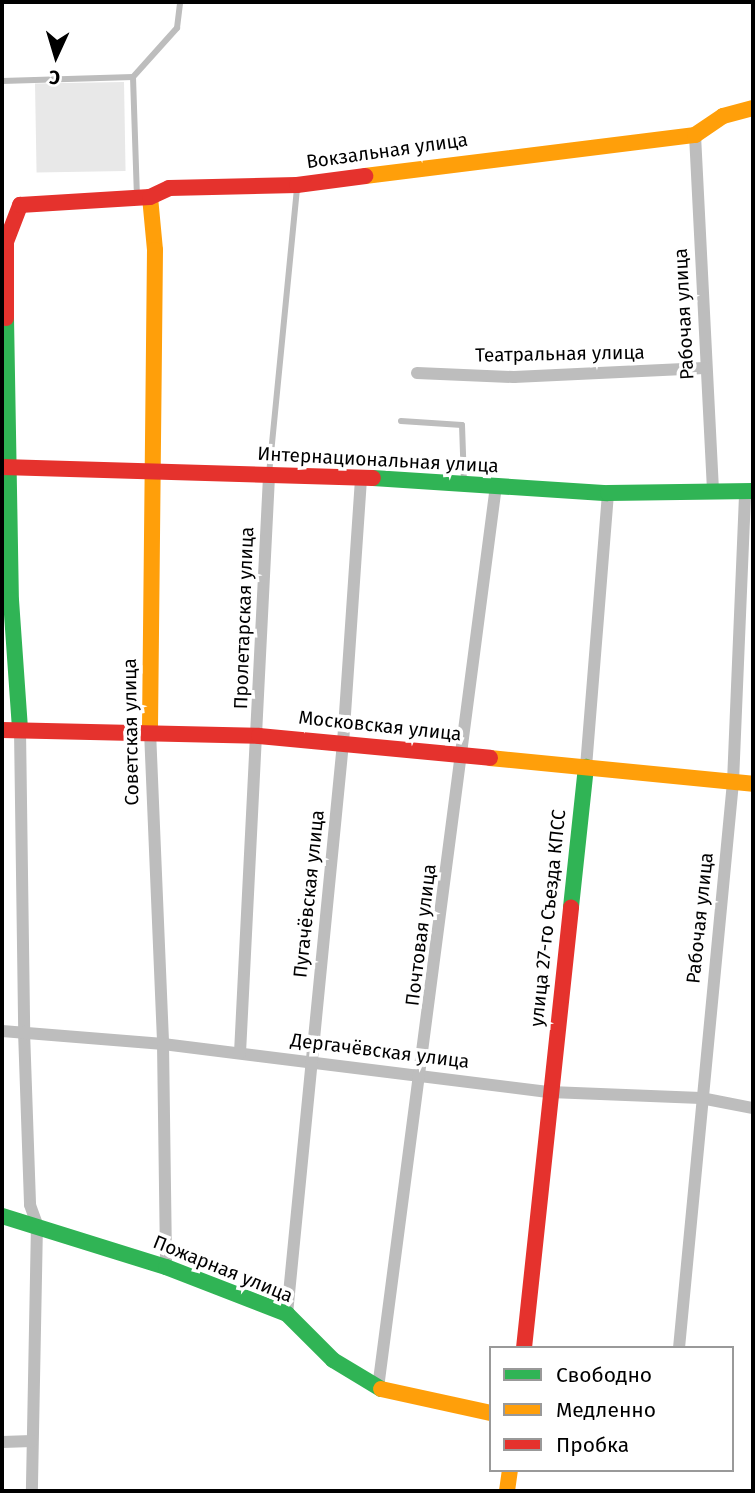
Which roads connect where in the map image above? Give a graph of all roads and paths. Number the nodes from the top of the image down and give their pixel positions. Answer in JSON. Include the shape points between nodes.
{"nodes":[{"id":1,"x":180,"y":2,"type":"edge"},
{"id":2,"x":133,"y":77,"type":"junction"},
{"id":3,"x":2,"y":81,"type":"edge"},
{"id":4,"x":753,"y":108,"type":"edge"},
{"id":5,"x":695,"y":135,"type":"junction"},
{"id":6,"x":297,"y":185,"type":"junction"},
{"id":7,"x":144,"y":197,"type":"junction"},
{"id":8,"x":3,"y":263,"type":"edge"},
{"id":9,"x":705,"y":368,"type":"junction"},
{"id":10,"x":416,"y":373,"type":"dead end"},
{"id":11,"x":401,"y":421,"type":"dead end"},
{"id":12,"x":7,"y":469,"type":"edge"},
{"id":13,"x":153,"y":473,"type":"junction"},
{"id":14,"x":269,"y":475,"type":"junction"},
{"id":15,"x":361,"y":477,"type":"junction"},
{"id":16,"x":464,"y":484,"type":"junction"},
{"id":17,"x":496,"y":486,"type":"junction"},
{"id":18,"x":749,"y":491,"type":"edge"},
{"id":19,"x":713,"y":492,"type":"junction"},
{"id":20,"x":608,"y":493,"type":"junction"},
{"id":21,"x":2,"y":730,"type":"edge"},
{"id":22,"x":20,"y":730,"type":"junction"},
{"id":23,"x":150,"y":731,"type":"junction"},
{"id":24,"x":259,"y":736,"type":"junction"},
{"id":25,"x":343,"y":743,"type":"junction"},
{"id":26,"x":464,"y":756,"type":"junction"},
{"id":27,"x":586,"y":767,"type":"junction"},
{"id":28,"x":733,"y":782,"type":"junction"},
{"id":29,"x":753,"y":784,"type":"edge"},
{"id":30,"x":2,"y":1031,"type":"edge"},
{"id":31,"x":24,"y":1031,"type":"junction"},
{"id":32,"x":163,"y":1044,"type":"junction"},
{"id":33,"x":240,"y":1053,"type":"junction"},
{"id":34,"x":312,"y":1061,"type":"junction"},
{"id":35,"x":422,"y":1075,"type":"junction"},
{"id":36,"x":550,"y":1092,"type":"junction"},
{"id":37,"x":701,"y":1098,"type":"junction"},
{"id":38,"x":753,"y":1108,"type":"edge"},
{"id":39,"x":2,"y":1216,"type":"edge"},
{"id":40,"x":37,"y":1224,"type":"junction"},
{"id":41,"x":166,"y":1267,"type":"junction"},
{"id":42,"x":288,"y":1314,"type":"junction"},
{"id":43,"x":524,"y":1346,"type":"edge"},
{"id":44,"x":679,"y":1346,"type":"edge"},
{"id":45,"x":378,"y":1388,"type":"junction"},
{"id":46,"x":489,"y":1413,"type":"edge"},
{"id":47,"x":2,"y":1441,"type":"edge"},
{"id":48,"x":32,"y":1441,"type":"junction"},
{"id":49,"x":510,"y":1472,"type":"edge"},
{"id":50,"x":32,"y":1491,"type":"edge"},
{"id":51,"x":507,"y":1491,"type":"edge"}],
"edges":[{"from":1,"to":2,"type":"lane","via":[[177,28]]},
{"from":2,"to":3,"type":"lane"},
{"from":2,"to":7,"type":"lane"},
{"from":4,"to":5,"type":"street","name":"Вокзальная улица","via":[[723,116]]},
{"from":5,"to":6,"type":"street","name":"Вокзальная улица"},
{"from":5,"to":9,"type":"street","name":"Рабочая улица"},
{"from":6,"to":7,"type":"street","name":"Вокзальная улица","via":[[169,188]]},
{"from":6,"to":14,"type":"lane","name":"Пролетарская улица"},
{"from":7,"to":8,"type":"street","name":"Вокзальная улица","via":[[20,205]]},
{"from":7,"to":13,"type":"street","name":"Советская улица","via":[[155,250]]},
{"from":8,"to":12,"type":"street"},
{"from":9,"to":10,"type":"street","name":"Театральная улица","via":[[514,377]]},
{"from":9,"to":19,"type":"street","name":"Рабочая улица"},
{"from":11,"to":16,"type":"lane","via":[[462,425]]},
{"from":12,"to":13,"type":"street","name":"Интернациональная улица"},
{"from":12,"to":22,"type":"street"},
{"from":13,"to":14,"type":"street","name":"Интернациональная улица"},
{"from":13,"to":23,"type":"street","name":"Советская улица"},
{"from":14,"to":15,"type":"street","name":"Интернациональная улица"},
{"from":14,"to":24,"type":"street","name":"Пролетарская улица"},
{"from":15,"to":16,"type":"street","name":"Интернациональная улица"},
{"from":15,"to":25,"type":"street","name":"Пугачёвская улица"},
{"from":16,"to":17,"type":"street","name":"Интернациональная улица"},
{"from":17,"to":20,"type":"street","name":"Интернациональная улица"},
{"from":17,"to":26,"type":"street","name":"Почтовая улица"},
{"from":18,"to":19,"type":"street","name":"Интернациональная улица"},
{"from":18,"to":28,"type":"street","name":"Рабочая улица"},
{"from":19,"to":20,"type":"street","name":"Интернациональная улица"},
{"from":20,"to":27,"type":"street","name":"улица 27-го Съезда КПСС"},
{"from":21,"to":22,"type":"street","name":"Московская улица"},
{"from":22,"to":23,"type":"street","name":"Московская улица"},
{"from":22,"to":31,"type":"street"},
{"from":23,"to":24,"type":"street","name":"Московская улица"},
{"from":23,"to":32,"type":"street","name":"Советская улица"},
{"from":24,"to":25,"type":"street","name":"Московская улица"},
{"from":24,"to":33,"type":"street","name":"Пролетарская улица"},
{"from":25,"to":26,"type":"street","name":"Московская улица"},
{"from":25,"to":34,"type":"street","name":"Пугачёвская улица"},
{"from":26,"to":27,"type":"street","name":"Московская улица"},
{"from":26,"to":35,"type":"street","name":"Почтовая улица"},
{"from":27,"to":28,"type":"street","name":"Московская улица"},
{"from":27,"to":36,"type":"street","name":"улица 27-го Съезда КПСС"},
{"from":28,"to":29,"type":"street","name":"Московская улица"},
{"from":28,"to":37,"type":"street","name":"Рабочая улица"},
{"from":30,"to":31,"type":"street","name":"Дергачёвская улица"},
{"from":31,"to":32,"type":"street","name":"Дергачёвская улица"},
{"from":31,"to":40,"type":"street","via":[[30,1205]]},
{"from":32,"to":33,"type":"street","name":"Дергачёвская улица"},
{"from":32,"to":41,"type":"street","name":"Советская улица"},
{"from":33,"to":34,"type":"street","name":"Дергачёвская улица"},
{"from":34,"to":35,"type":"street","name":"Дергачёвская улица"},
{"from":34,"to":42,"type":"street","name":"Пугачёвская улица"},
{"from":35,"to":36,"type":"street","name":"Дергачёвская улица"},
{"from":35,"to":45,"type":"street","name":"Почтовая улица"},
{"from":36,"to":37,"type":"street","name":"Дергачёвская улица"},
{"from":36,"to":43,"type":"street","name":"улица 27-го Съезда КПСС"},
{"from":37,"to":38,"type":"street","name":"Дергачёвская улица"},
{"from":37,"to":44,"type":"street","name":"Рабочая улица"},
{"from":39,"to":40,"type":"street","name":"Пожарная улица"},
{"from":40,"to":41,"type":"street","name":"Пожарная улица"},
{"from":40,"to":48,"type":"street"},
{"from":41,"to":42,"type":"street","name":"Пожарная улица"},
{"from":42,"to":45,"type":"street","name":"Пожарная улица","via":[[333,1360]]},
{"from":45,"to":46,"type":"street","name":"Пожарная улица"},
{"from":47,"to":48,"type":"street"},
{"from":48,"to":50,"type":"street"},
{"from":49,"to":51,"type":"street"}]}
